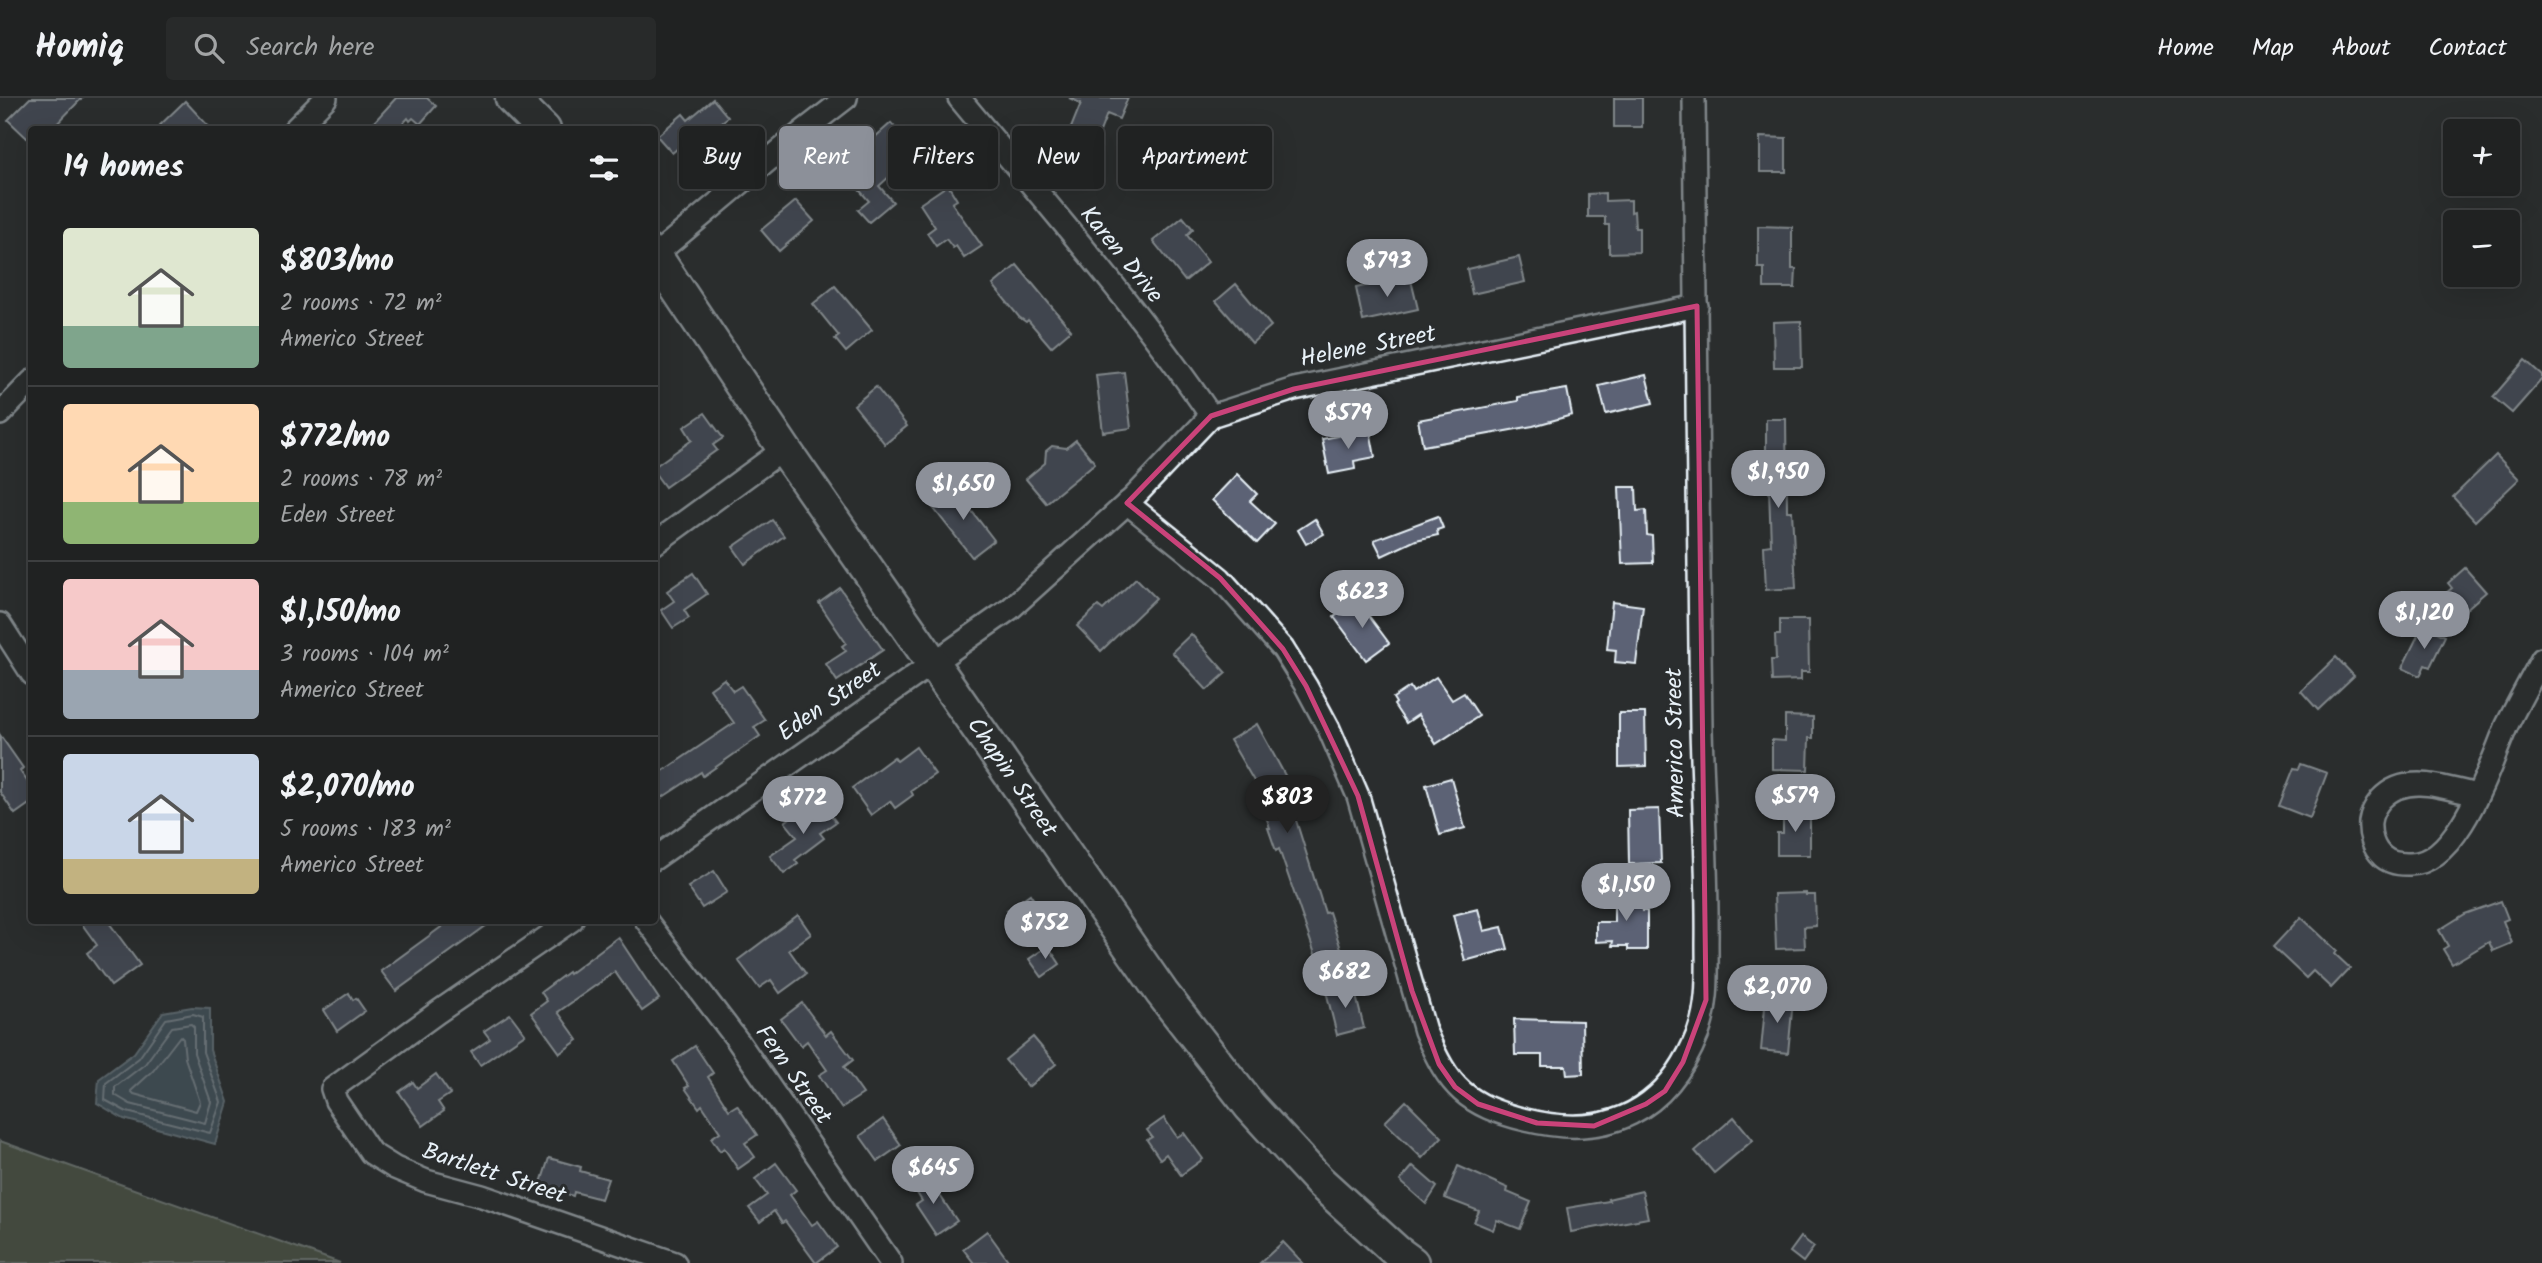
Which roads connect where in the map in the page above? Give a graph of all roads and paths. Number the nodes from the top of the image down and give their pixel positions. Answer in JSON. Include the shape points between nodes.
{"nodes":[{"id":1,"x":326,"y":98,"type":"edge"},
{"id":2,"x":512,"y":98,"type":"edge"},
{"id":3,"x":846,"y":98,"type":"edge"},
{"id":4,"x":959,"y":98,"type":"edge"},
{"id":5,"x":1695,"y":98,"type":"edge"},
{"id":6,"x":298,"y":126,"type":"edge"},
{"id":7,"x":540,"y":126,"type":"edge"},
{"id":8,"x":658,"y":252,"type":"edge"},
{"id":9,"x":658,"y":260,"type":"edge"},
{"id":10,"x":1697,"y":306,"type":"junction"},
{"id":11,"x":28,"y":385,"type":"edge"},
{"id":12,"x":0,"y":414,"type":"edge"},
{"id":13,"x":1211,"y":416,"type":"junction"},
{"id":14,"x":784,"y":449,"type":"junction"},
{"id":15,"x":1127,"y":503,"type":"junction"},
{"id":16,"x":658,"y":541,"type":"edge"},
{"id":17,"x":0,"y":624,"type":"edge"},
{"id":18,"x":2542,"y":659,"type":"edge"},
{"id":19,"x":933,"y":662,"type":"junction"},
{"id":20,"x":28,"y":668,"type":"edge"},
{"id":21,"x":2476,"y":796,"type":"junction"},
{"id":22,"x":658,"y":856,"type":"edge"},
{"id":23,"x":566,"y":924,"type":"edge"},
{"id":24,"x":649,"y":924,"type":"edge"},
{"id":25,"x":675,"y":1263,"type":"edge"},
{"id":26,"x":891,"y":1263,"type":"edge"},
{"id":27,"x":1412,"y":1263,"type":"edge"}],
"edges":[{"from":1,"to":6,"type":"street"},
{"from":2,"to":7,"type":"main road"},
{"from":3,"to":8,"type":"street"},
{"from":4,"to":13,"type":"street","name":"Karen Drive","via":[[1088,253]]},
{"from":5,"to":10,"type":"street","name":"Americo Street"},
{"from":9,"to":14,"type":"main road","name":"Chapin Street"},
{"from":10,"to":13,"type":"street","name":"Helene Street","via":[[1294,389]]},
{"from":10,"to":15,"type":"street","name":"Americo Street","via":[[1706,1000],[1698,1032],[1665,1091],[1623,1118],[1594,1126],[1537,1123],[1478,1104],[1455,1087],[1425,1031],[1358,796],[1306,687],[1283,649],[1220,578]]},
{"from":11,"to":12,"type":"street"},
{"from":13,"to":15,"type":"street","name":"Helene Street"},
{"from":14,"to":16,"type":"street"},
{"from":14,"to":19,"type":"main road","name":"Chapin Street"},
{"from":15,"to":19,"type":"street","name":"Helene Street","via":[[1010,609]]},
{"from":17,"to":20,"type":"street"},
{"from":18,"to":21,"type":"street"},
{"from":19,"to":22,"type":"street","name":"Eden Street"},
{"from":19,"to":27,"type":"main road","name":"Chapin Street","via":[[1161,993],[1250,1106],[1319,1181]]},
{"from":21,"to":21,"type":"street","via":[[2425,785],[2389,790],[2376,804],[2370,821],[2371,839],[2382,857],[2417,865],[2435,857],[2448,843]]},
{"from":23,"to":25,"type":"street","name":"Bartlett Street","via":[[332,1089],[371,1153],[396,1168]]},
{"from":24,"to":26,"type":"street","name":"Fern Street","via":[[738,1041]]}]}
